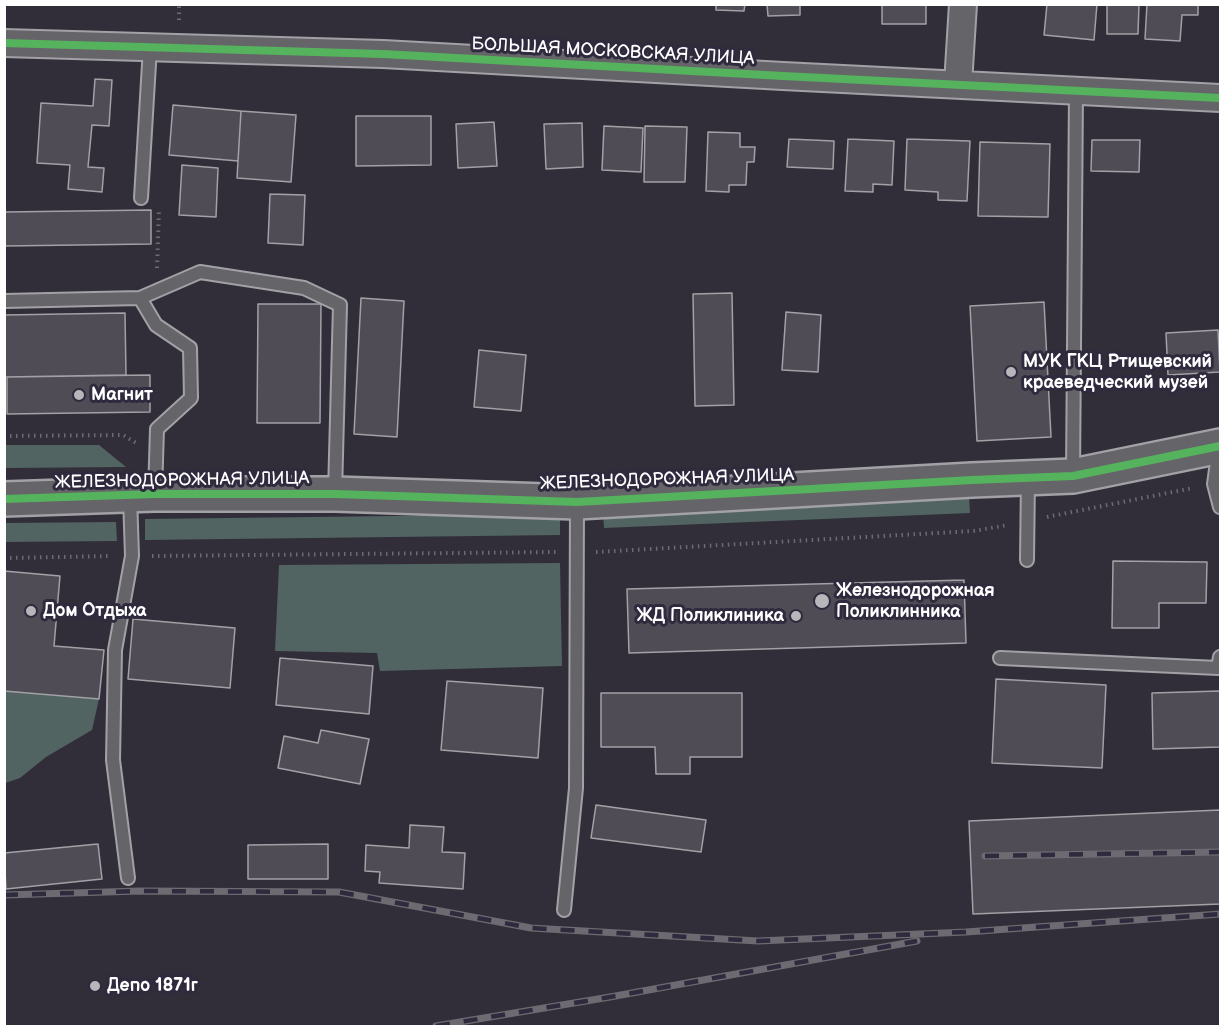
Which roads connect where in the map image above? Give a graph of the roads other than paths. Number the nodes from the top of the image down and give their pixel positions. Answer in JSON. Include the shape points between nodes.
{"nodes":[{"id":1,"x":963,"y":4,"type":"edge"},
{"id":2,"x":4,"y":43,"type":"edge"},
{"id":3,"x":150,"y":47,"type":"junction"},
{"id":4,"x":958,"y":84,"type":"junction"},
{"id":5,"x":1076,"y":92,"type":"junction"},
{"id":6,"x":1221,"y":98,"type":"edge"},
{"id":7,"x":141,"y":198,"type":"dead end"},
{"id":8,"x":140,"y":298,"type":"junction"},
{"id":9,"x":4,"y":301,"type":"edge"},
{"id":10,"x":1220,"y":446,"type":"edge"},
{"id":11,"x":1073,"y":476,"type":"junction"},
{"id":12,"x":1028,"y":477,"type":"junction"},
{"id":13,"x":335,"y":494,"type":"junction"},
{"id":14,"x":143,"y":495,"type":"junction"},
{"id":15,"x":4,"y":499,"type":"edge"},
{"id":16,"x":577,"y":502,"type":"junction"},
{"id":17,"x":1221,"y":507,"type":"edge"},
{"id":18,"x":1027,"y":560,"type":"dead end"},
{"id":19,"x":1221,"y":657,"type":"edge"},
{"id":20,"x":1000,"y":658,"type":"dead end"},
{"id":21,"x":128,"y":878,"type":"dead end"},
{"id":22,"x":564,"y":909,"type":"dead end"}],
"edges":[{"from":1,"to":4,"type":"street"},
{"from":2,"to":3,"type":"street","name":"БОЛЬШАЯ МОСКОВСКАЯ УЛИЦА"},
{"from":3,"to":4,"type":"street","name":"БОЛЬШАЯ МОСКОВСКАЯ УЛИЦА","via":[[383,54]]},
{"from":3,"to":7,"type":"lane"},
{"from":4,"to":5,"type":"street","name":"БОЛЬШАЯ МОСКОВСКАЯ УЛИЦА"},
{"from":5,"to":6,"type":"street","name":"БОЛЬШАЯ МОСКОВСКАЯ УЛИЦА"},
{"from":5,"to":11,"type":"lane"},
{"from":8,"to":9,"type":"lane"},
{"from":8,"to":13,"type":"lane","via":[[200,272],[304,288],[340,305]]},
{"from":8,"to":14,"type":"lane","via":[[156,325],[190,348],[192,398],[157,429],[157,457]]},
{"from":10,"to":11,"type":"street","name":"ЖЕЛЕЗНОДОРОЖНАЯ УЛИЦА"},
{"from":10,"to":17,"type":"lane","via":[[1214,484]]},
{"from":11,"to":12,"type":"street","name":"ЖЕЛЕЗНОДОРОЖНАЯ УЛИЦА"},
{"from":12,"to":16,"type":"street","name":"ЖЕЛЕЗНОДОРОЖНАЯ УЛИЦА"},
{"from":12,"to":18,"type":"lane"},
{"from":13,"to":14,"type":"street","name":"ЖЕЛЕЗНОДОРОЖНАЯ УЛИЦА"},
{"from":13,"to":16,"type":"street","name":"ЖЕЛЕЗНОДОРОЖНАЯ УЛИЦА"},
{"from":14,"to":15,"type":"street","name":"ЖЕЛЕЗНОДОРОЖНАЯ УЛИЦА"},
{"from":14,"to":21,"type":"lane","via":[[115,650],[113,760]]},
{"from":16,"to":22,"type":"lane","via":[[576,788]]},
{"from":19,"to":20,"type":"lane","via":[[1218,668]]}]}
